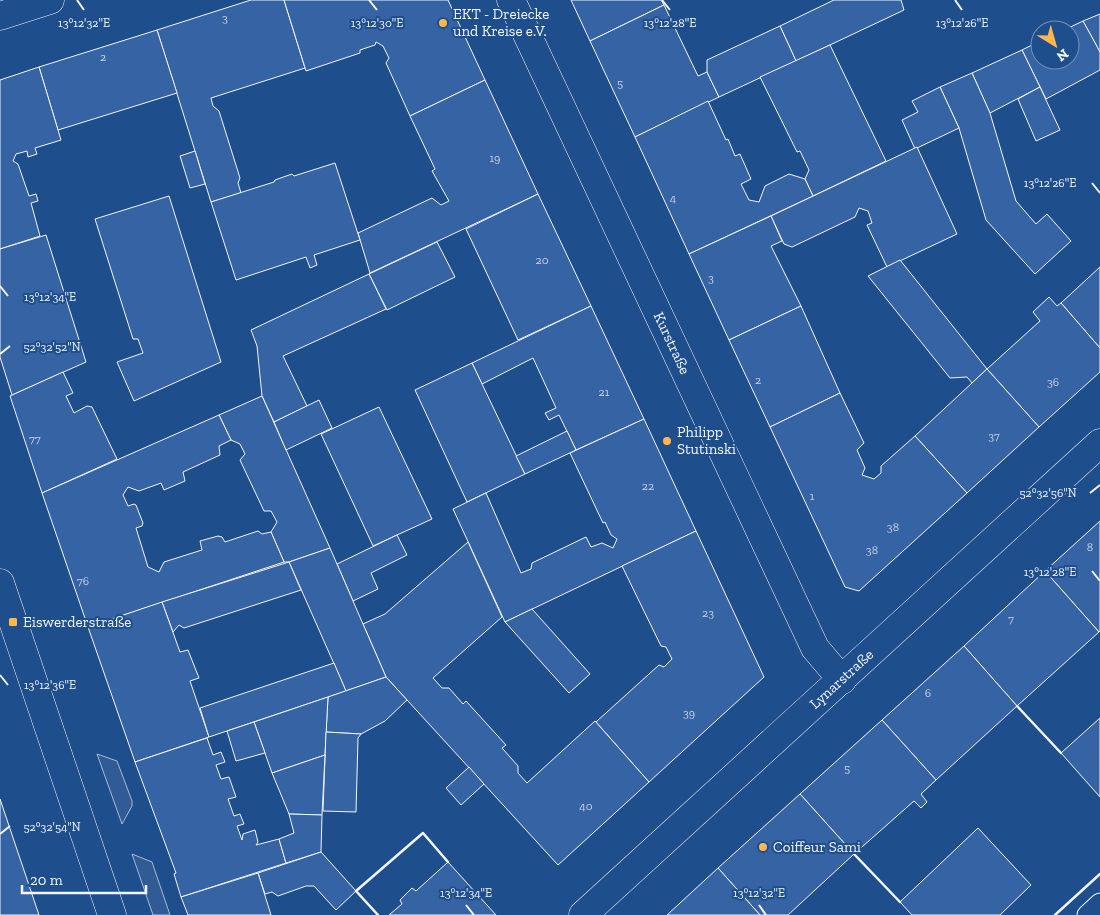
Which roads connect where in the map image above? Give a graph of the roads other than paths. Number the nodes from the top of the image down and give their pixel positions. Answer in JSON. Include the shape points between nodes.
{"nodes":[{"id":1,"x":50,"y":0,"type":"edge"},
{"id":2,"x":511,"y":0,"type":"edge"},
{"id":3,"x":0,"y":16,"type":"edge"},
{"id":4,"x":1100,"y":443,"type":"edge"},
{"id":5,"x":0,"y":583,"type":"edge"},
{"id":6,"x":842,"y":680,"type":"junction"},
{"id":7,"x":1100,"y":903,"type":"edge"},
{"id":8,"x":112,"y":915,"type":"edge"},
{"id":9,"x":583,"y":915,"type":"edge"},
{"id":10,"x":1087,"y":915,"type":"edge"}],
"edges":[{"from":1,"to":3,"type":"street"},
{"from":2,"to":6,"type":"street","name":"Kurstraße","via":[[815,648]]},
{"from":4,"to":6,"type":"street","name":"Lynarstraße"},
{"from":5,"to":8,"type":"street"},
{"from":6,"to":9,"type":"street","name":"Lynarstraße"},
{"from":7,"to":10,"type":"lane"}]}
